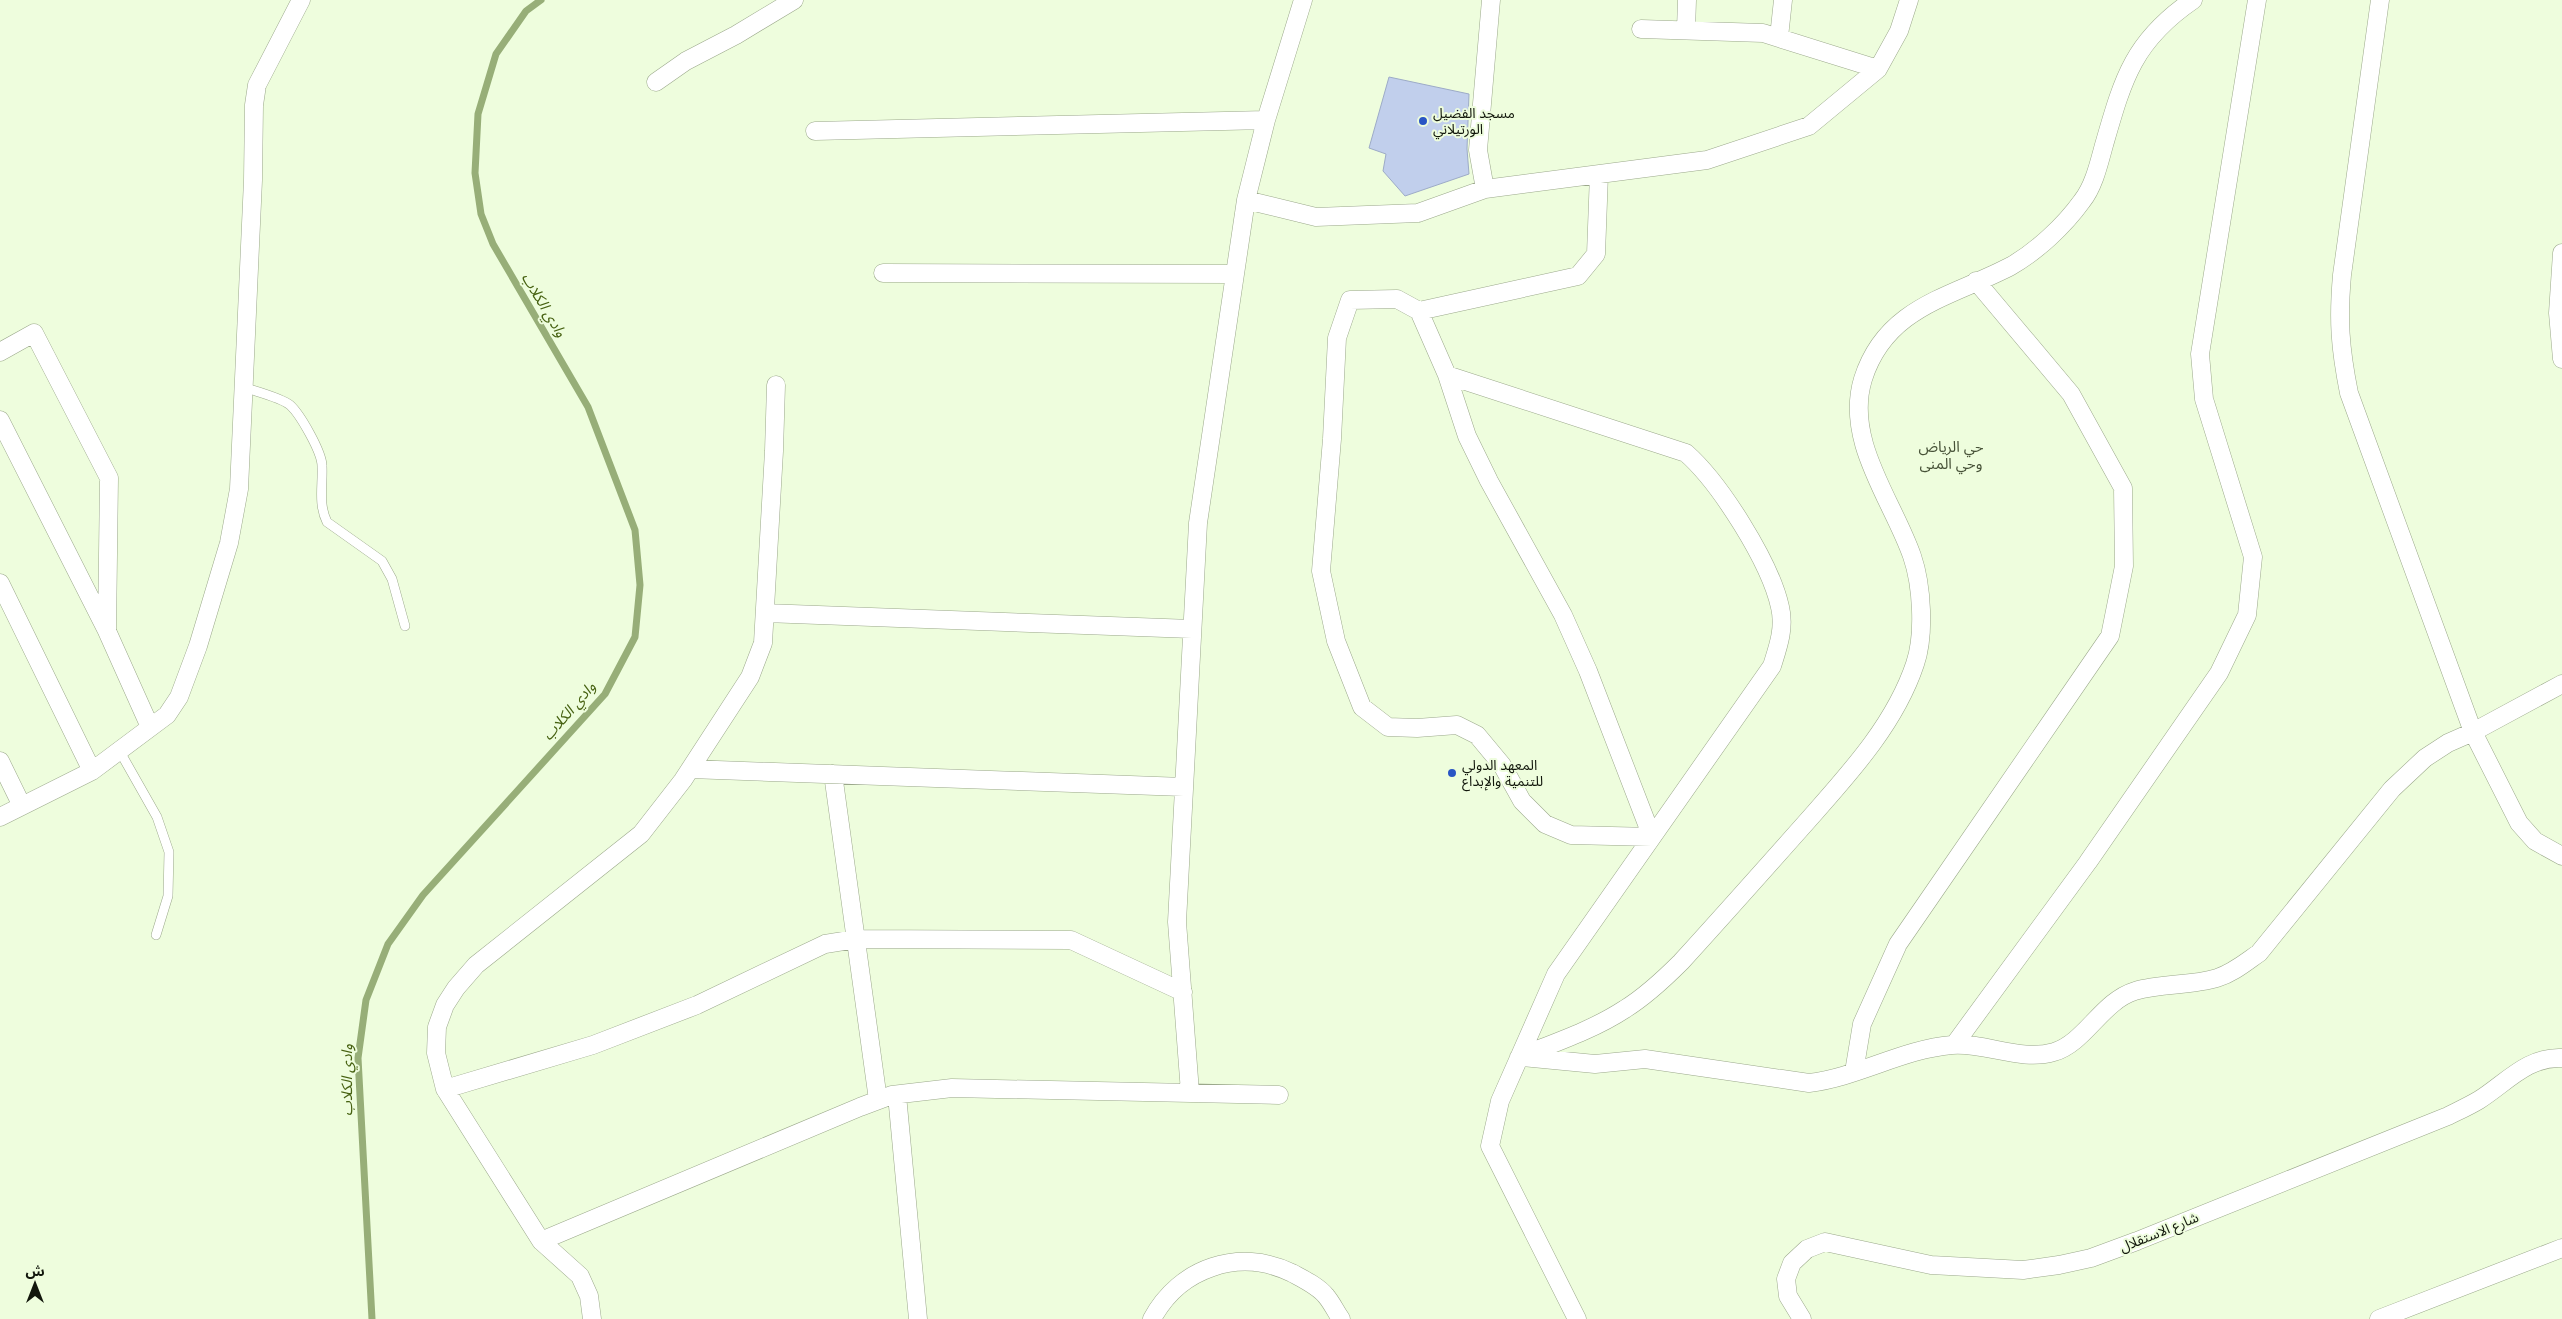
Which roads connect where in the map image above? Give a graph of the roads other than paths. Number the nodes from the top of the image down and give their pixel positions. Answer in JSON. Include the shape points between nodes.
{"nodes":[{"id":1,"x":302,"y":0,"type":"edge"},
{"id":2,"x":794,"y":0,"type":"edge"},
{"id":3,"x":1303,"y":0,"type":"edge"},
{"id":4,"x":1491,"y":0,"type":"edge"},
{"id":5,"x":1687,"y":0,"type":"edge"},
{"id":6,"x":1784,"y":0,"type":"edge"},
{"id":7,"x":1909,"y":0,"type":"edge"},
{"id":8,"x":2193,"y":0,"type":"edge"},
{"id":9,"x":2257,"y":0,"type":"edge"},
{"id":10,"x":2380,"y":0,"type":"edge"},
{"id":11,"x":1641,"y":29,"type":"dead end"},
{"id":12,"x":1686,"y":30,"type":"junction"},
{"id":13,"x":1779,"y":37,"type":"junction"},
{"id":14,"x":1878,"y":69,"type":"junction"},
{"id":15,"x":656,"y":82,"type":"dead end"},
{"id":16,"x":1266,"y":120,"type":"junction"},
{"id":17,"x":815,"y":131,"type":"dead end"},
{"id":18,"x":1599,"y":174,"type":"junction"},
{"id":19,"x":1485,"y":189,"type":"junction"},
{"id":20,"x":1246,"y":200,"type":"junction"},
{"id":21,"x":2561,"y":260,"type":"edge"},
{"id":22,"x":883,"y":273,"type":"dead end"},
{"id":23,"x":1235,"y":274,"type":"junction"},
{"id":24,"x":1976,"y":281,"type":"junction"},
{"id":25,"x":1418,"y":311,"type":"junction"},
{"id":26,"x":0,"y":352,"type":"edge"},
{"id":27,"x":2562,"y":359,"type":"edge"},
{"id":28,"x":1447,"y":375,"type":"junction"},
{"id":29,"x":776,"y":385,"type":"dead end"},
{"id":30,"x":244,"y":387,"type":"junction"},
{"id":31,"x":0,"y":420,"type":"edge"},
{"id":32,"x":1,"y":586,"type":"edge"},
{"id":33,"x":765,"y":613,"type":"junction"},
{"id":34,"x":405,"y":626,"type":"dead end"},
{"id":35,"x":1192,"y":629,"type":"junction"},
{"id":36,"x":107,"y":631,"type":"junction"},
{"id":37,"x":2562,"y":684,"type":"edge"},
{"id":38,"x":150,"y":726,"type":"junction"},
{"id":39,"x":2473,"y":732,"type":"junction"},
{"id":40,"x":119,"y":750,"type":"junction"},
{"id":41,"x":0,"y":761,"type":"edge"},
{"id":42,"x":690,"y":769,"type":"junction"},
{"id":43,"x":92,"y":770,"type":"junction"},
{"id":44,"x":833,"y":774,"type":"junction"},
{"id":45,"x":1184,"y":787,"type":"junction"},
{"id":46,"x":22,"y":806,"type":"junction"},
{"id":47,"x":0,"y":817,"type":"edge"},
{"id":48,"x":1652,"y":837,"type":"junction"},
{"id":49,"x":2562,"y":856,"type":"edge"},
{"id":50,"x":156,"y":935,"type":"dead end"},
{"id":51,"x":856,"y":939,"type":"junction"},
{"id":52,"x":1182,"y":992,"type":"junction"},
{"id":53,"x":1954,"y":1044,"type":"junction"},
{"id":54,"x":1519,"y":1057,"type":"junction"},
{"id":55,"x":2562,"y":1058,"type":"edge"},
{"id":56,"x":1854,"y":1072,"type":"junction"},
{"id":57,"x":444,"y":1089,"type":"junction"},
{"id":58,"x":1190,"y":1092,"type":"junction"},
{"id":59,"x":897,"y":1095,"type":"junction"},
{"id":60,"x":1279,"y":1095,"type":"dead end"},
{"id":61,"x":878,"y":1100,"type":"junction"},
{"id":62,"x":541,"y":1241,"type":"junction"},
{"id":63,"x":2562,"y":1248,"type":"edge"},
{"id":64,"x":592,"y":1319,"type":"edge"},
{"id":65,"x":918,"y":1319,"type":"edge"},
{"id":66,"x":1152,"y":1319,"type":"edge"},
{"id":67,"x":1341,"y":1319,"type":"edge"},
{"id":68,"x":1577,"y":1319,"type":"edge"},
{"id":69,"x":1802,"y":1319,"type":"edge"},
{"id":70,"x":2379,"y":1319,"type":"edge"}],
"edges":[{"from":1,"to":30,"type":"street","via":[[268,62],[257,85],[255,98]]},
{"from":2,"to":15,"type":"street","via":[[686,61]]},
{"from":3,"to":16,"type":"street"},
{"from":4,"to":19,"type":"street","via":[[1478,150]]},
{"from":5,"to":12,"type":"street"},
{"from":6,"to":13,"type":"street"},
{"from":7,"to":14,"type":"street","via":[[1899,31]]},
{"from":8,"to":24,"type":"street","via":[[2150,35],[2135,58],[2120,89],[2097,169],[2084,199],[2064,223],[2037,247],[2012,265]]},
{"from":9,"to":53,"type":"street","via":[[2200,354],[2204,399],[2253,557],[2247,615],[2213,680],[2088,862]]},
{"from":10,"to":39,"type":"street","via":[[2342,275],[2338,318],[2341,352],[2349,393]]},
{"from":11,"to":12,"type":"street"},
{"from":12,"to":13,"type":"street","via":[[1763,33]]},
{"from":13,"to":14,"type":"street"},
{"from":14,"to":18,"type":"street","via":[[1809,126],[1707,160]]},
{"from":16,"to":17,"type":"street"},
{"from":16,"to":20,"type":"street"},
{"from":18,"to":19,"type":"street"},
{"from":18,"to":25,"type":"street","via":[[1596,254],[1578,276]]},
{"from":19,"to":20,"type":"street","via":[[1418,213],[1316,217]]},
{"from":20,"to":23,"type":"street"},
{"from":21,"to":27,"type":"street","via":[[2558,313]]},
{"from":22,"to":23,"type":"street"},
{"from":23,"to":35,"type":"street","via":[[1198,524]]},
{"from":24,"to":54,"type":"street","via":[[1929,302],[1896,325],[1878,349],[1863,380],[1860,429],[1912,558],[1920,594],[1921,628],[1917,661],[1903,693],[1861,760],[1655,988],[1624,1010]]},
{"from":24,"to":56,"type":"street","via":[[2070,394],[2122,488],[2124,566],[2110,636],[1898,944],[1862,1024]]},
{"from":25,"to":28,"type":"street"},
{"from":25,"to":48,"type":"street","via":[[1397,299],[1350,300],[1337,338],[1322,572],[1336,641],[1362,707],[1388,726],[1457,725],[1477,735],[1502,765],[1522,801],[1545,824],[1572,836]]},
{"from":26,"to":36,"type":"street","via":[[34,333],[109,478]]},
{"from":28,"to":48,"type":"street","via":[[1475,451],[1563,615],[1588,671]]},
{"from":28,"to":48,"type":"street","via":[[1686,453],[1701,467],[1762,556],[1781,608],[1781,639],[1772,666]]},
{"from":29,"to":33,"type":"street"},
{"from":30,"to":34,"type":"lane","via":[[290,404],[309,432],[322,463],[323,514],[327,522],[382,561],[392,579]]},
{"from":30,"to":38,"type":"street","via":[[239,489],[215,594],[179,697],[167,715]]},
{"from":31,"to":36,"type":"street"},
{"from":32,"to":43,"type":"street"},
{"from":33,"to":35,"type":"street"},
{"from":33,"to":42,"type":"street","via":[[763,643],[750,677]]},
{"from":35,"to":45,"type":"street"},
{"from":36,"to":38,"type":"street"},
{"from":37,"to":39,"type":"street"},
{"from":38,"to":40,"type":"street"},
{"from":39,"to":49,"type":"street","via":[[2519,823],[2535,841]]},
{"from":39,"to":53,"type":"street","via":[[2425,758],[2392,789],[2259,952],[2240,967],[2217,978],[2135,991],[2120,997],[2070,1043],[2055,1052],[2035,1055]]},
{"from":40,"to":43,"type":"street"},
{"from":40,"to":50,"type":"lane","via":[[157,817],[168,852],[168,896]]},
{"from":41,"to":46,"type":"street"},
{"from":42,"to":44,"type":"street"},
{"from":42,"to":57,"type":"street","via":[[641,834],[476,965],[456,988],[437,1027],[436,1053]]},
{"from":43,"to":46,"type":"street"},
{"from":44,"to":45,"type":"street"},
{"from":44,"to":51,"type":"street"},
{"from":45,"to":52,"type":"street","via":[[1177,922]]},
{"from":46,"to":47,"type":"street"},
{"from":48,"to":54,"type":"street","via":[[1556,974]]},
{"from":51,"to":52,"type":"street","via":[[1071,940]]},
{"from":51,"to":57,"type":"street","via":[[825,944],[697,1005],[593,1044]]},
{"from":51,"to":61,"type":"street"},
{"from":52,"to":58,"type":"street"},
{"from":53,"to":56,"type":"street","via":[[1916,1052]]},
{"from":54,"to":56,"type":"street","via":[[1595,1064],[1645,1059],[1810,1082]]},
{"from":54,"to":68,"type":"street","via":[[1500,1101],[1490,1146]]},
{"from":55,"to":69,"type":"street","name":"شارع الاستقلال","via":[[2532,1062],[2479,1100],[2448,1116],[2090,1258],[2023,1270],[1975,1269],[1931,1265],[1825,1242],[1807,1250],[1792,1263],[1786,1279],[1788,1296]]},
{"from":57,"to":62,"type":"street"},
{"from":58,"to":59,"type":"street","via":[[952,1088]]},
{"from":58,"to":60,"type":"street"},
{"from":59,"to":61,"type":"street"},
{"from":59,"to":65,"type":"street"},
{"from":61,"to":62,"type":"street"},
{"from":62,"to":64,"type":"street","via":[[580,1276],[589,1296]]},
{"from":63,"to":70,"type":"street"},
{"from":66,"to":67,"type":"street","via":[[1174,1289],[1192,1276],[1214,1265],[1238,1260],[1262,1262],[1304,1279],[1326,1296]]}]}
